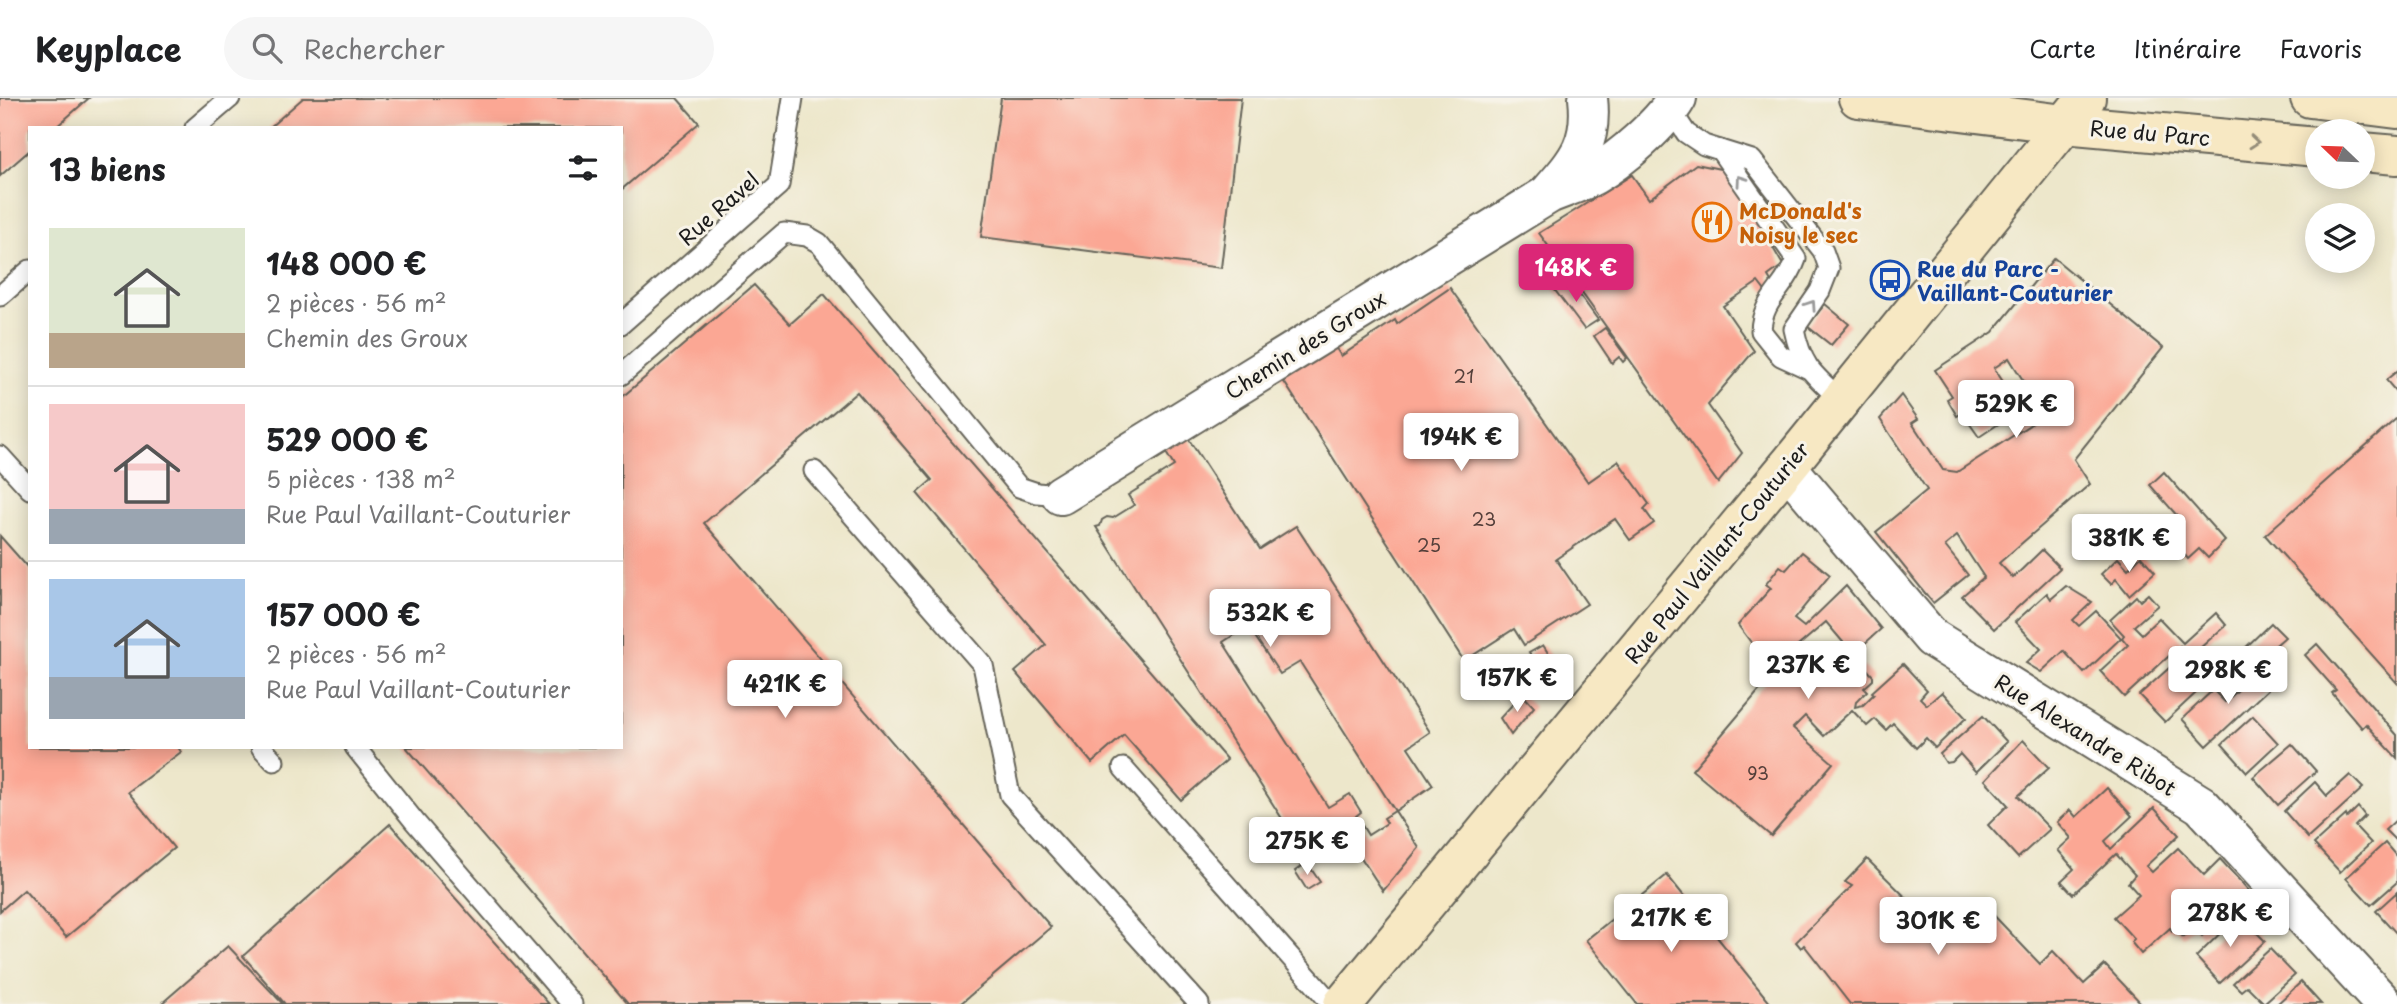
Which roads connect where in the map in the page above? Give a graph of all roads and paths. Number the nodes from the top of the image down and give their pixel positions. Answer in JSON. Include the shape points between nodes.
{"nodes":[{"id":1,"x":230,"y":98,"type":"edge"},
{"id":2,"x":793,"y":98,"type":"edge"},
{"id":3,"x":1858,"y":98,"type":"edge"},
{"id":4,"x":2310,"y":98,"type":"edge"},
{"id":5,"x":1674,"y":104,"type":"edge"},
{"id":6,"x":1589,"y":105,"type":"edge"},
{"id":7,"x":2397,"y":109,"type":"edge"},
{"id":8,"x":2075,"y":111,"type":"edge"},
{"id":9,"x":197,"y":126,"type":"edge"},
{"id":10,"x":1644,"y":136,"type":"junction"},
{"id":11,"x":2305,"y":146,"type":"edge"},
{"id":12,"x":1720,"y":150,"type":"junction"},
{"id":13,"x":2375,"y":153,"type":"edge"},
{"id":14,"x":2397,"y":155,"type":"edge"},
{"id":15,"x":1549,"y":194,"type":"junction"},
{"id":16,"x":28,"y":272,"type":"edge"},
{"id":17,"x":0,"y":296,"type":"edge"},
{"id":18,"x":623,"y":322,"type":"edge"},
{"id":19,"x":1807,"y":368,"type":"junction"},
{"id":20,"x":623,"y":373,"type":"edge"},
{"id":21,"x":1841,"y":400,"type":"junction"},
{"id":22,"x":0,"y":456,"type":"edge"},
{"id":23,"x":1787,"y":467,"type":"junction"},
{"id":24,"x":814,"y":471,"type":"dead end"},
{"id":25,"x":28,"y":487,"type":"edge"},
{"id":26,"x":1062,"y":495,"type":"joint"},
{"id":27,"x":357,"y":749,"type":"edge"},
{"id":28,"x":1123,"y":768,"type":"dead end"},
{"id":29,"x":572,"y":1004,"type":"edge"},
{"id":30,"x":1199,"y":1004,"type":"edge"},
{"id":31,"x":1332,"y":1004,"type":"edge"},
{"id":32,"x":1343,"y":1004,"type":"edge"},
{"id":33,"x":2384,"y":1004,"type":"edge"}],
"edges":[{"from":1,"to":9,"type":"lane"},
{"from":2,"to":18,"type":"lane","name":"Rue Ravel","via":[[779,185]]},
{"from":3,"to":8,"type":"main road","name":"Rue du Parc"},
{"from":4,"to":7,"type":"main road"},
{"from":5,"to":10,"type":"street","name":"Chemin des Groux"},
{"from":5,"to":12,"type":"lane","via":[[1686,133]]},
{"from":6,"to":10,"type":"street","name":"Chemin des Groux","via":[[1604,132],[1619,138]]},
{"from":6,"to":15,"type":"street","name":"Chemin des Groux","via":[[1588,137],[1575,163]]},
{"from":8,"to":11,"type":"main road","name":"Rue du Parc","one_way":true},
{"from":8,"to":21,"type":"main road","name":"Rue Paul Vaillant-Couturier"},
{"from":10,"to":15,"type":"street","name":"Chemin des Groux","via":[[1595,174]]},
{"from":19,"to":12,"type":"lane","one_way":true,"via":[[1780,356],[1761,331],[1761,315],[1796,259]]},
{"from":19,"to":12,"type":"lane","one_way":true,"via":[[1794,329],[1825,279],[1829,268],[1823,251],[1752,160]]},
{"from":13,"to":14,"type":"main road"},
{"from":15,"to":26,"type":"street","name":"Chemin des Groux"},
{"from":16,"to":17,"type":"lane"},
{"from":19,"to":21,"type":"lane"},
{"from":20,"to":26,"type":"lane","via":[[784,233],[807,236],[819,243],[1019,486]]},
{"from":21,"to":23,"type":"main road","name":"Rue Paul Vaillant-Couturier"},
{"from":22,"to":25,"type":"lane"},
{"from":23,"to":32,"type":"main road","name":"Rue Paul Vaillant-Couturier"},
{"from":23,"to":33,"type":"street","name":"Rue Alexandre Ribot","via":[[1931,638],[2201,805]]},
{"from":24,"to":30,"type":"lane","via":[[983,665],[1010,795]]},
{"from":27,"to":29,"type":"lane"},
{"from":28,"to":31,"type":"lane"}]}
